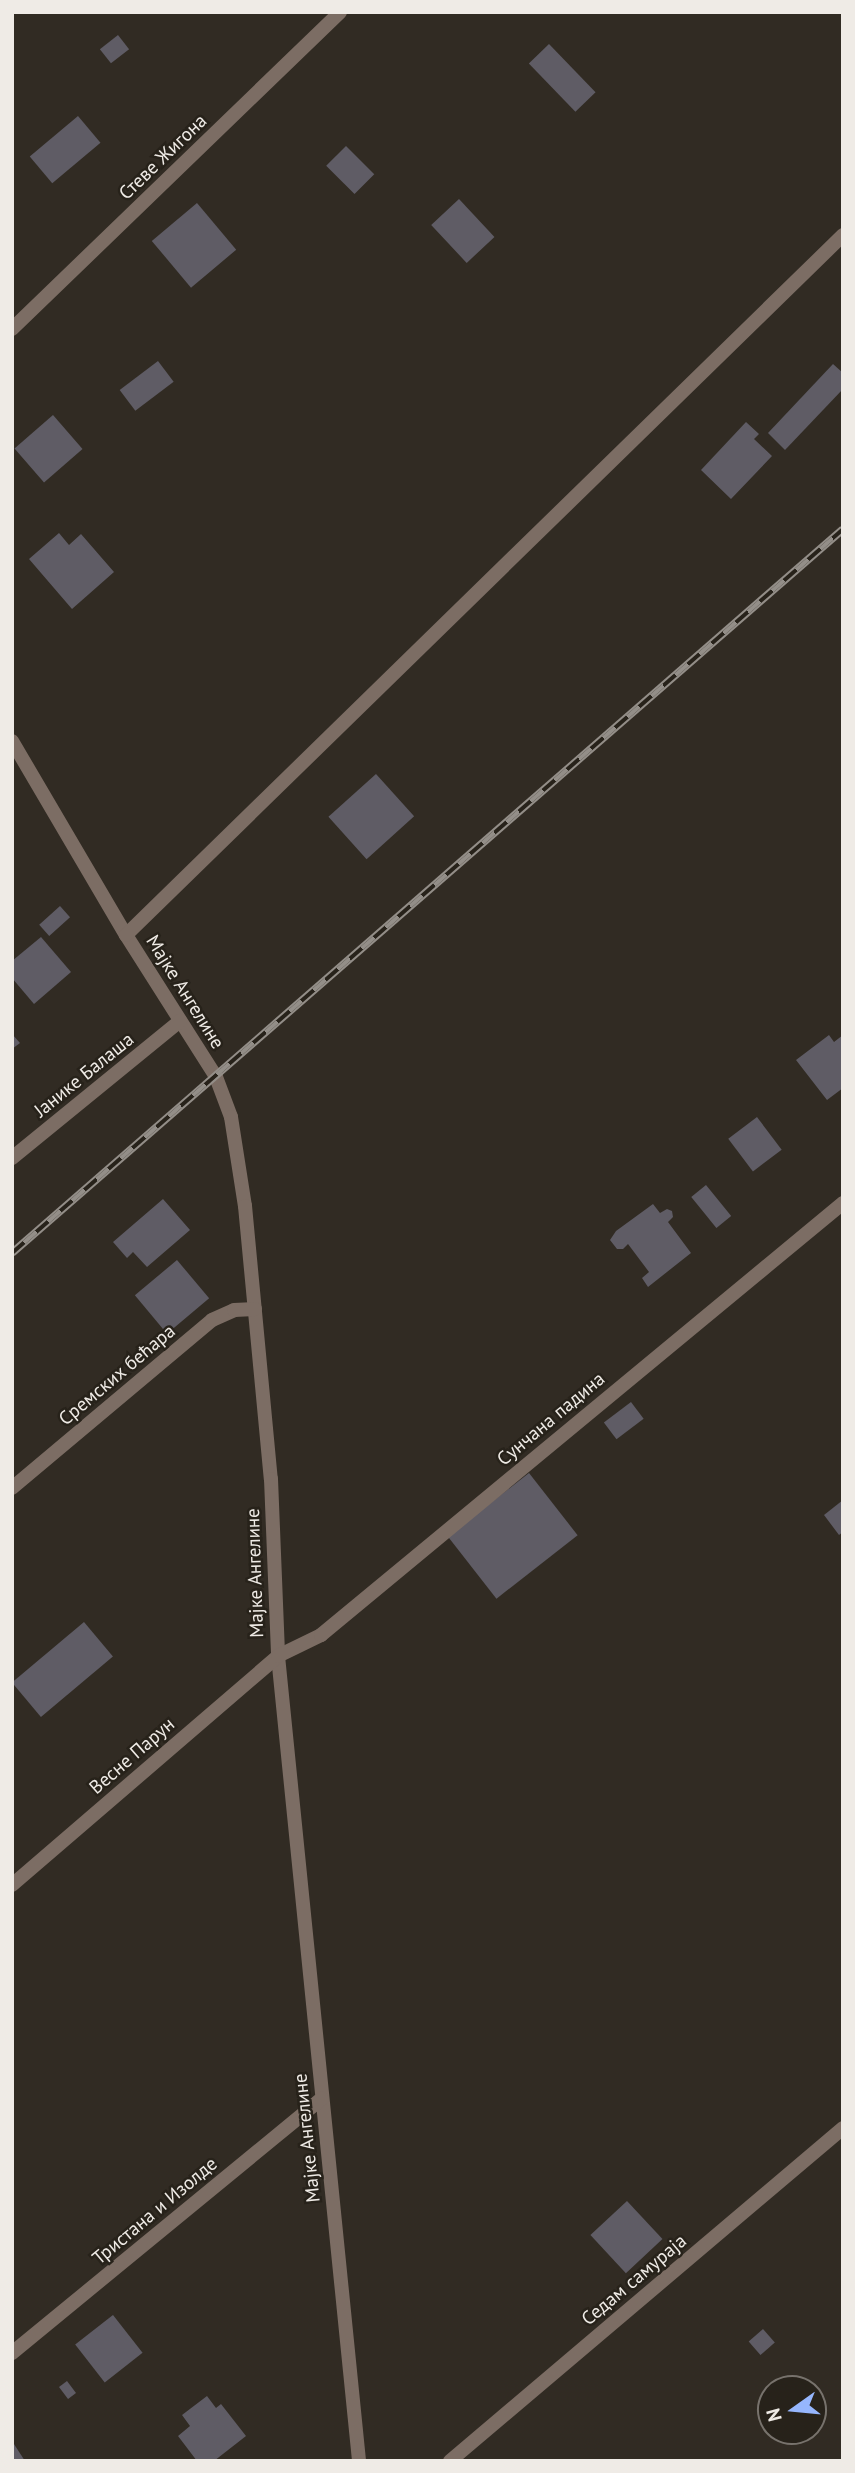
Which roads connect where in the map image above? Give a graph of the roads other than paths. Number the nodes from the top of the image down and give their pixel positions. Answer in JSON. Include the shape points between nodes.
{"nodes":[{"id":1,"x":340,"y":12,"type":"edge"},
{"id":2,"x":843,"y":235,"type":"edge"},
{"id":3,"x":12,"y":329,"type":"edge"},
{"id":4,"x":13,"y":746,"type":"edge"},
{"id":5,"x":126,"y":935,"type":"junction"},
{"id":6,"x":180,"y":1021,"type":"junction"},
{"id":7,"x":12,"y":1158,"type":"edge"},
{"id":8,"x":843,"y":1203,"type":"edge"},
{"id":9,"x":255,"y":1309,"type":"junction"},
{"id":10,"x":12,"y":1488,"type":"edge"},
{"id":11,"x":278,"y":1656,"type":"junction"},
{"id":12,"x":12,"y":1885,"type":"edge"},
{"id":13,"x":322,"y":2098,"type":"junction"},
{"id":14,"x":843,"y":2128,"type":"edge"},
{"id":15,"x":12,"y":2353,"type":"edge"},
{"id":16,"x":359,"y":2461,"type":"edge"},
{"id":17,"x":450,"y":2461,"type":"edge"}],
"edges":[{"from":1,"to":3,"type":"street","name":"Стеве Жигона"},
{"from":2,"to":5,"type":"street"},
{"from":4,"to":5,"type":"street","name":"Мајке Ангелине"},
{"from":5,"to":6,"type":"street","name":"Мајке Ангелине"},
{"from":6,"to":7,"type":"street","name":"Јанике Балаша"},
{"from":6,"to":9,"type":"street","name":"Мајке Ангелине","via":[[216,1077],[230,1117]]},
{"from":8,"to":11,"type":"street","name":"Сунчана падина","via":[[321,1635]]},
{"from":9,"to":10,"type":"street","name":"Сремских бећара","via":[[234,1310],[212,1320]]},
{"from":9,"to":11,"type":"street","name":"Мајке Ангелине","via":[[271,1479]]},
{"from":11,"to":12,"type":"street","name":"Весне Парун"},
{"from":11,"to":13,"type":"street","name":"Мајке Ангелине"},
{"from":13,"to":15,"type":"street","name":"Тристана и Изолде"},
{"from":13,"to":16,"type":"street","name":"Мајке Ангелине"},
{"from":14,"to":17,"type":"street","name":"Седам самураја"}]}
